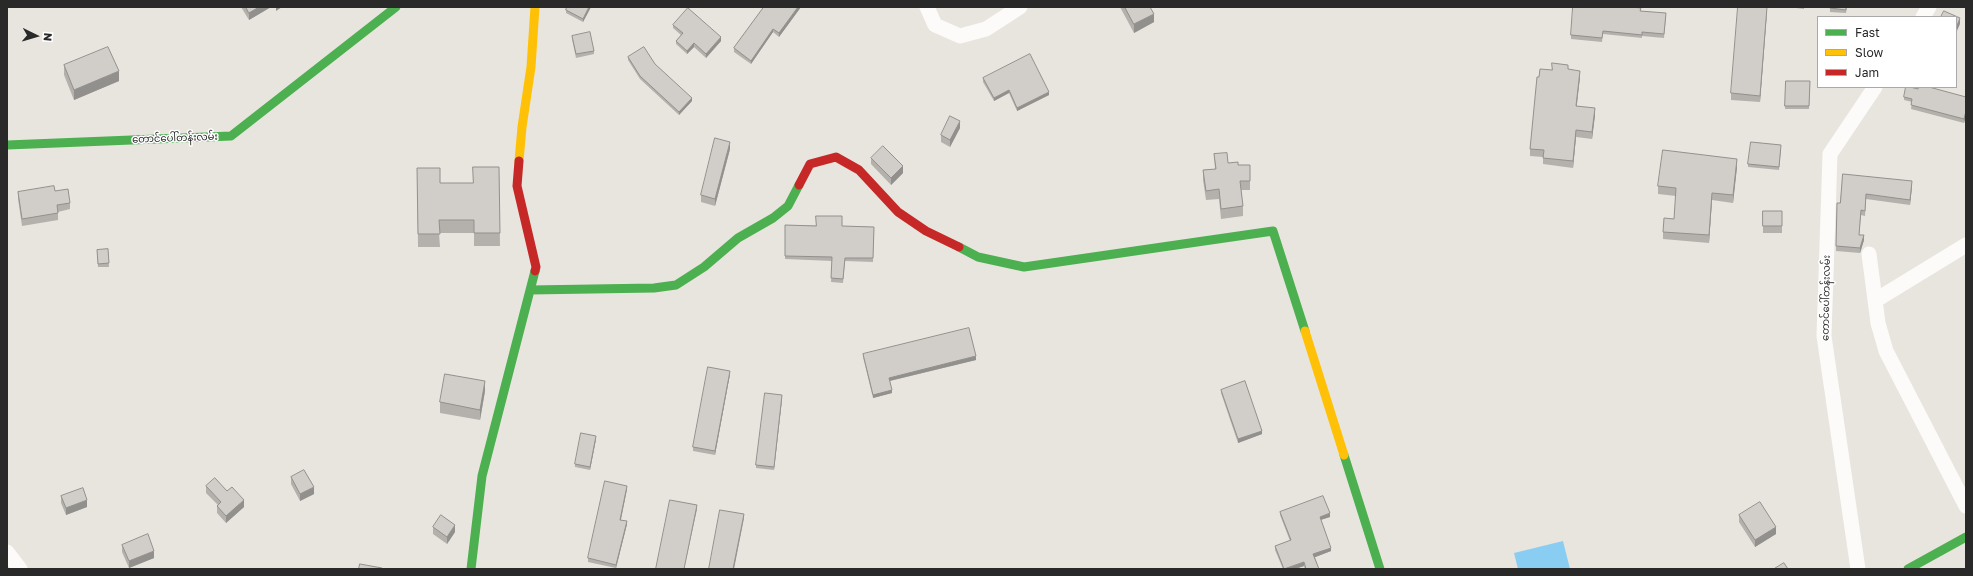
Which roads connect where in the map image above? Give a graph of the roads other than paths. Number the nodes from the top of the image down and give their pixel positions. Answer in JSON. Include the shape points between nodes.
{"nodes":[{"id":1,"x":396,"y":7,"type":"edge"},
{"id":2,"x":535,"y":7,"type":"edge"},
{"id":3,"x":927,"y":7,"type":"edge"},
{"id":4,"x":1020,"y":7,"type":"edge"},
{"id":5,"x":1929,"y":7,"type":"edge"},
{"id":6,"x":1923,"y":16,"type":"edge"},
{"id":7,"x":1874,"y":88,"type":"edge"},
{"id":8,"x":7,"y":145,"type":"edge"},
{"id":9,"x":1966,"y":245,"type":"edge"},
{"id":10,"x":1869,"y":254,"type":"dead end"},
{"id":11,"x":530,"y":290,"type":"junction"},
{"id":12,"x":1876,"y":300,"type":"junction"},
{"id":13,"x":1966,"y":506,"type":"edge"},
{"id":14,"x":1966,"y":537,"type":"edge"},
{"id":15,"x":7,"y":552,"type":"edge"},
{"id":16,"x":20,"y":569,"type":"edge"},
{"id":17,"x":471,"y":569,"type":"edge"},
{"id":18,"x":1380,"y":569,"type":"edge"},
{"id":19,"x":1858,"y":569,"type":"edge"},
{"id":20,"x":1908,"y":569,"type":"edge"}],
"edges":[{"from":1,"to":8,"type":"main road","name":"တောင်ပေါ်တန်းလမ်း","via":[[231,136]]},
{"from":2,"to":11,"type":"main road","via":[[531,67],[517,186],[536,267]]},
{"from":3,"to":4,"type":"street","via":[[935,25],[960,36],[986,30]]},
{"from":5,"to":6,"type":"street"},
{"from":7,"to":19,"type":"street","name":"တောင်ပေါ်တန်းလမ်း","via":[[1830,154],[1824,336]]},
{"from":9,"to":12,"type":"street"},
{"from":10,"to":12,"type":"street"},
{"from":11,"to":17,"type":"main road","via":[[482,476]]},
{"from":11,"to":18,"type":"main road","via":[[654,288],[676,285],[738,238],[773,218],[788,206],[810,164],[836,157],[859,170],[898,212],[926,231],[978,257],[1024,267],[1273,231]]},
{"from":12,"to":13,"type":"street","via":[[1878,324],[1886,352]]},
{"from":14,"to":20,"type":"main road"},
{"from":15,"to":16,"type":"street"}]}
